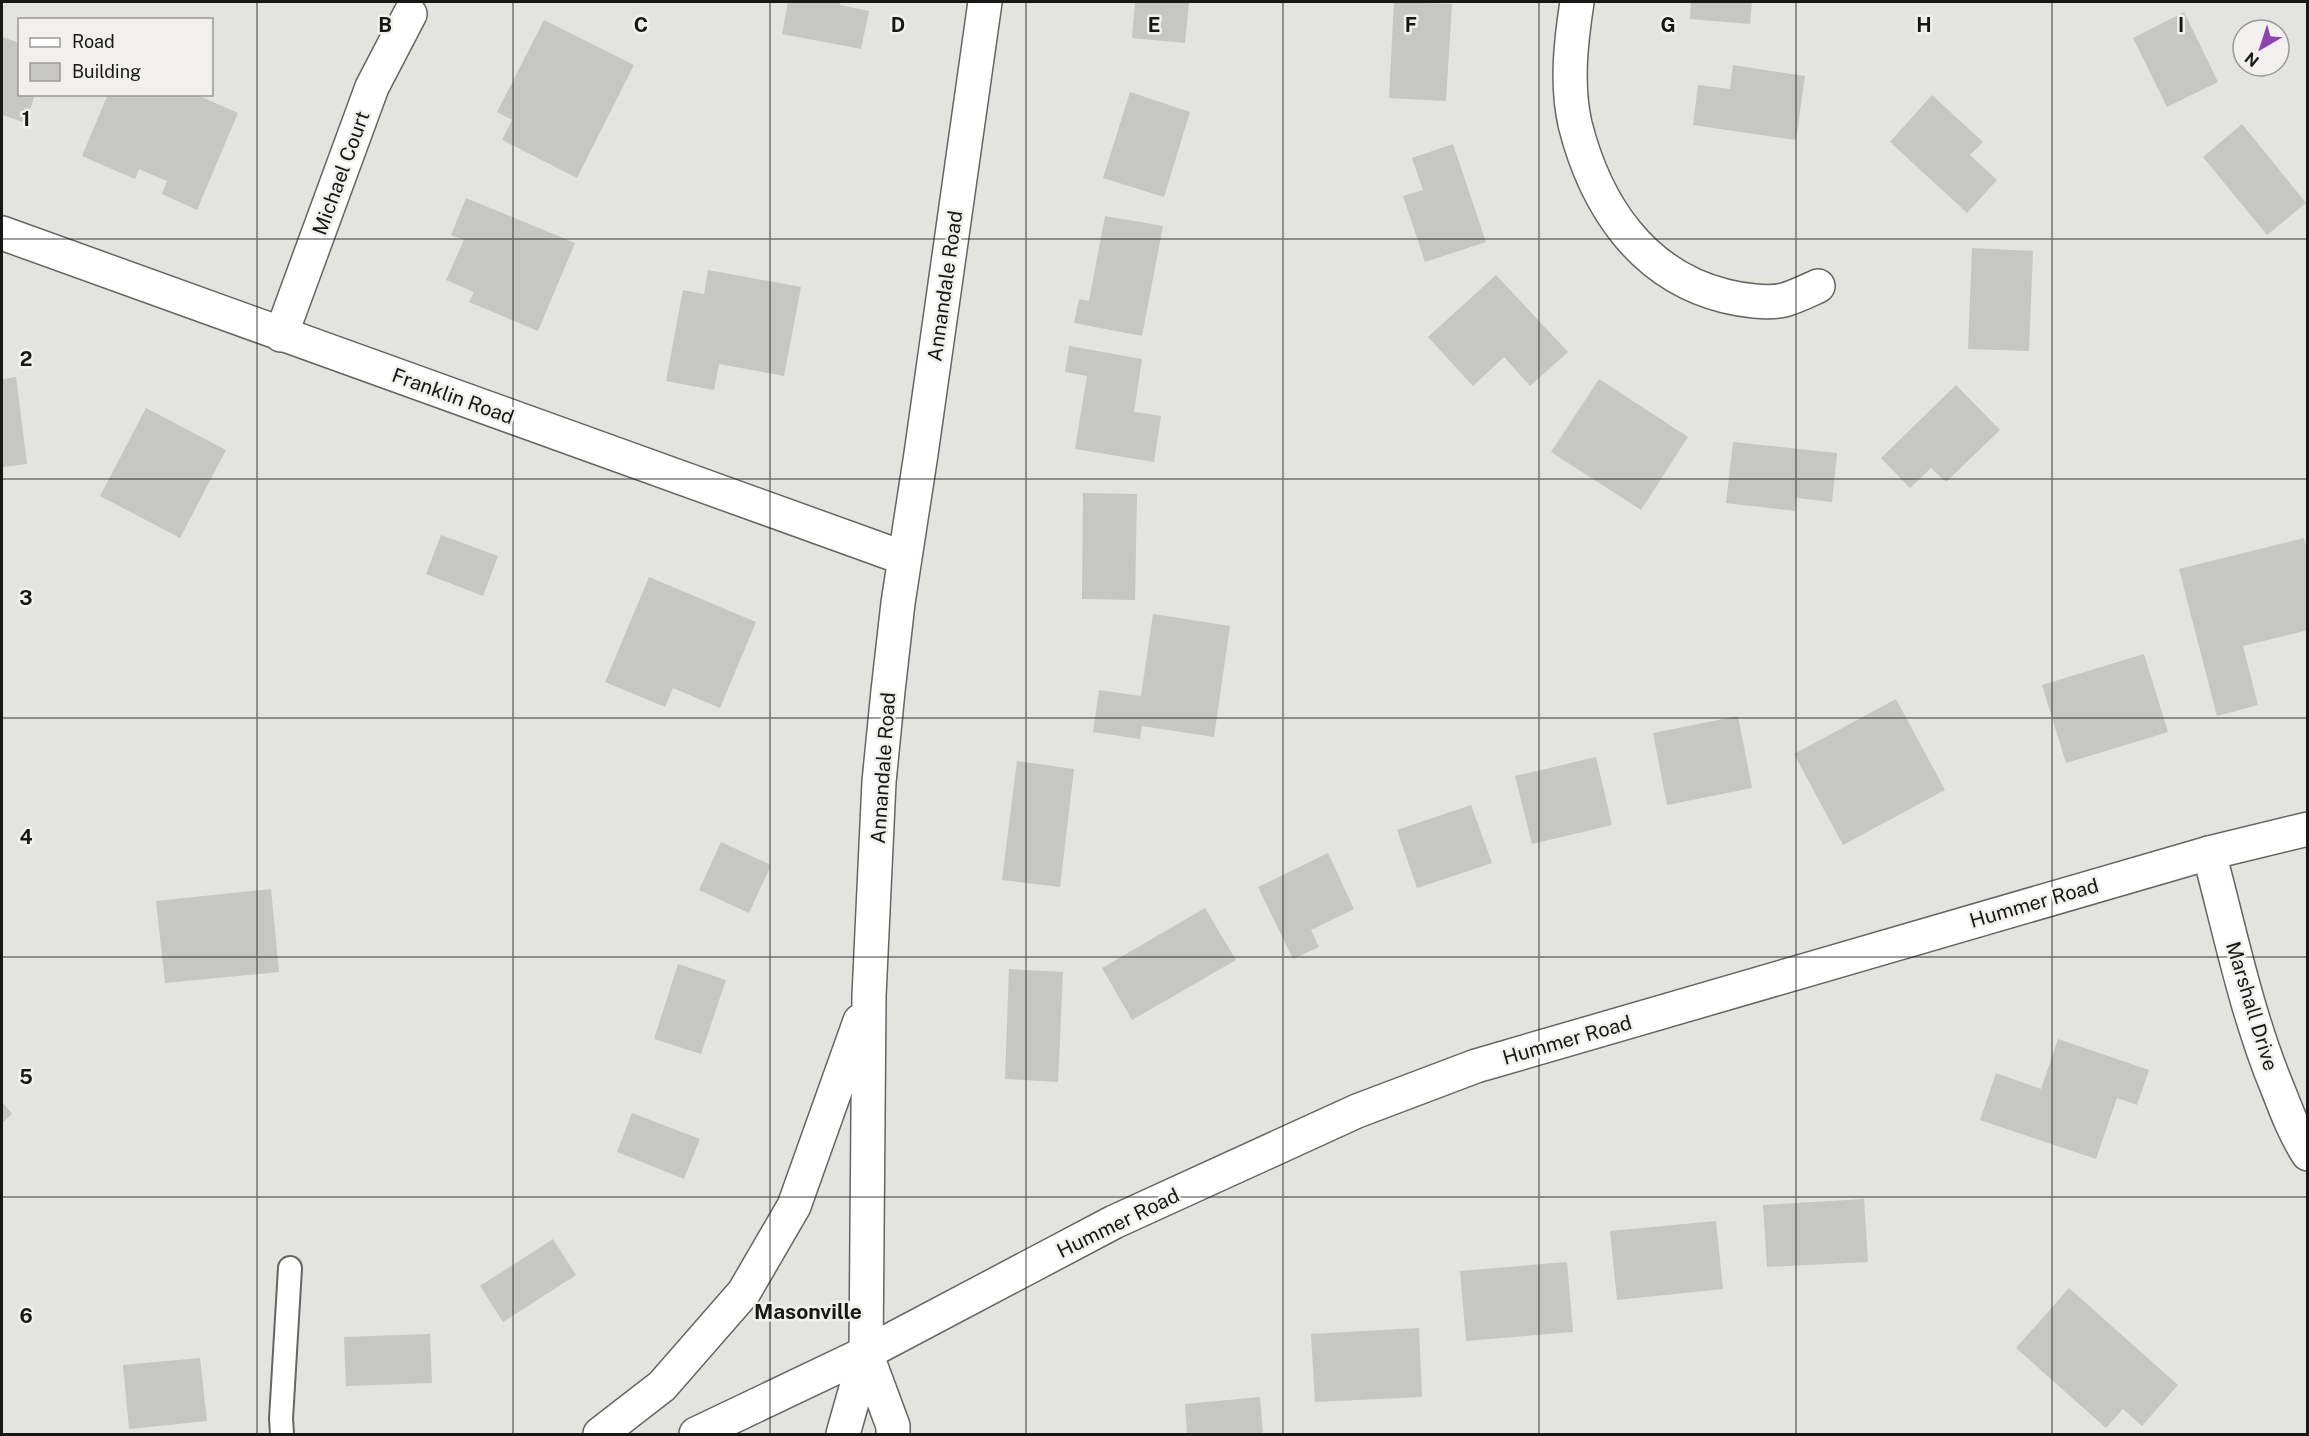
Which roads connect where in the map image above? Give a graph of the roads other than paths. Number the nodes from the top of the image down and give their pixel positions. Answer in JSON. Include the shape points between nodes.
{"nodes":[{"id":1,"x":985,"y":2,"type":"edge"},
{"id":2,"x":1577,"y":2,"type":"edge"},
{"id":3,"x":410,"y":14,"type":"dead end"},
{"id":4,"x":2,"y":233,"type":"edge"},
{"id":5,"x":1818,"y":286,"type":"dead end"},
{"id":6,"x":281,"y":335,"type":"junction"},
{"id":7,"x":904,"y":558,"type":"junction"},
{"id":8,"x":2307,"y":829,"type":"edge"},
{"id":9,"x":2209,"y":853,"type":"junction"},
{"id":10,"x":869,"y":996,"type":"junction"},
{"id":11,"x":2307,"y":1154,"type":"edge"},
{"id":12,"x":290,"y":1268,"type":"dead end"},
{"id":13,"x":866,"y":1353,"type":"junction"},
{"id":14,"x":282,"y":1434,"type":"edge"},
{"id":15,"x":600,"y":1434,"type":"edge"},
{"id":16,"x":696,"y":1434,"type":"edge"},
{"id":17,"x":843,"y":1434,"type":"edge"},
{"id":18,"x":893,"y":1434,"type":"edge"}],
"edges":[{"from":1,"to":7,"type":"main road","name":"Annandale Road"},
{"from":2,"to":5,"type":"main road","via":[[1571,39],[1575,123],[1603,200],[1635,244],[1666,271],[1705,291],[1742,300],[1783,301]]},
{"from":3,"to":6,"type":"main road","name":"Michael Court","via":[[372,87]]},
{"from":4,"to":6,"type":"main road","name":"Franklin Road"},
{"from":6,"to":7,"type":"main road","name":"Franklin Road"},
{"from":7,"to":10,"type":"main road","name":"Annandale Road","via":[[879,783]]},
{"from":8,"to":9,"type":"main road","name":"Hummer Road"},
{"from":9,"to":11,"type":"main road","name":"Marshall Drive","via":[[2265,1059]]},
{"from":9,"to":13,"type":"main road","name":"Hummer Road","via":[[1476,1066],[1357,1111],[1114,1222]]},
{"from":10,"to":13,"type":"main road","name":"Annandale Road"},
{"from":10,"to":15,"type":"main road","via":[[794,1206],[744,1292],[662,1386]]},
{"from":12,"to":14,"type":"lane"},
{"from":13,"to":16,"type":"main road"},
{"from":13,"to":17,"type":"main road"},
{"from":13,"to":18,"type":"main road"}]}
